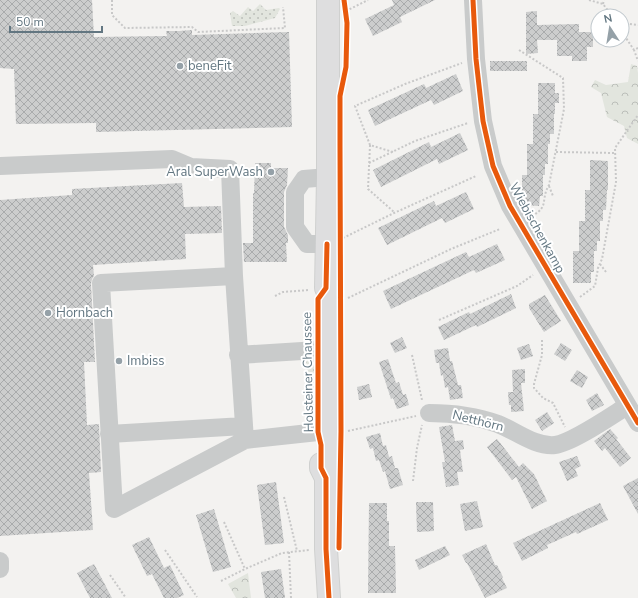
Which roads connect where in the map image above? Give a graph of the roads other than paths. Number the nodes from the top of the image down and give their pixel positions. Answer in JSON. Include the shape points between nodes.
{"nodes":[{"id":1,"x":473,"y":0,"type":"edge"},
{"id":2,"x":337,"y":6,"type":"edge"},
{"id":3,"x":0,"y":166,"type":"edge"},
{"id":4,"x":328,"y":177,"type":"junction"},
{"id":5,"x":333,"y":241,"type":"junction"},
{"id":6,"x":234,"y":276,"type":"junction"},
{"id":7,"x":333,"y":293,"type":"junction"},
{"id":8,"x":318,"y":350,"type":"junction"},
{"id":9,"x":238,"y":355,"type":"junction"},
{"id":10,"x":627,"y":406,"type":"junction"},
{"id":11,"x":429,"y":413,"type":"road end"},
{"id":12,"x":638,"y":423,"type":"edge"},
{"id":13,"x":318,"y":432,"type":"junction"},
{"id":14,"x":245,"y":433,"type":"junction"},
{"id":15,"x":110,"y":434,"type":"junction"},
{"id":16,"x":326,"y":478,"type":"junction"},
{"id":17,"x":0,"y":561,"type":"edge"},
{"id":18,"x":0,"y":569,"type":"edge"},
{"id":19,"x":329,"y":598,"type":"edge"}],
"edges":[{"from":1,"to":10,"type":"street","name":"Wiebischenkamp","via":[[483,121],[493,166],[510,206]]},
{"from":2,"to":4,"type":"main road","name":"Holsteiner Chaussee"},
{"from":3,"to":6,"type":"street","via":[[172,159],[190,167],[230,169]]},
{"from":4,"to":5,"type":"main road","name":"Holsteiner Chaussee"},
{"from":4,"to":5,"type":"street","via":[[304,179],[295,192],[295,227],[307,244]]},
{"from":5,"to":7,"type":"main road","name":"Holsteiner Chaussee"},
{"from":6,"to":9,"type":"street"},
{"from":6,"to":15,"type":"street","via":[[101,283]]},
{"from":7,"to":8,"type":"main road","name":"Holsteiner Chaussee","via":[[318,299]]},
{"from":7,"to":16,"type":"main road","name":"Holsteiner Chaussee","via":[[332,469]]},
{"from":8,"to":9,"type":"street"},
{"from":8,"to":13,"type":"main road","name":"Holsteiner Chaussee"},
{"from":9,"to":14,"type":"street"},
{"from":10,"to":11,"type":"street","name":"Netthörn","via":[[556,445],[533,441],[485,420],[450,413]]},
{"from":10,"to":12,"type":"street","name":"Wiebischenkamp"},
{"from":13,"to":14,"type":"street"},
{"from":13,"to":16,"type":"main road","name":"Holsteiner Chaussee","via":[[321,468]]},
{"from":14,"to":15,"type":"street"},
{"from":14,"to":15,"type":"street","via":[[114,509]]},
{"from":16,"to":19,"type":"main road","name":"Holsteiner Chaussee"},
{"from":17,"to":18,"type":"street"}]}
